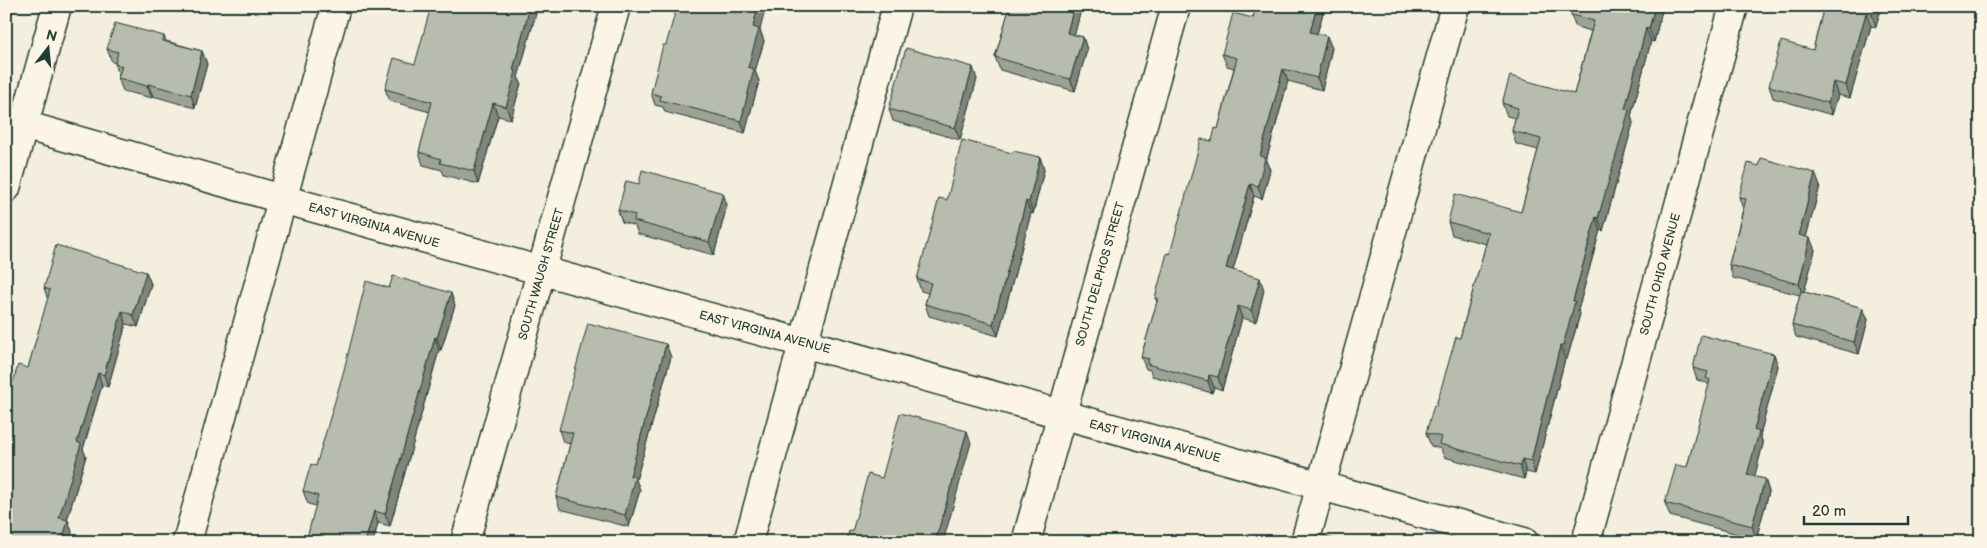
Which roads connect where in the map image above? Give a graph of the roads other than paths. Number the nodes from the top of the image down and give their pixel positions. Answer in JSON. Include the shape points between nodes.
{"nodes":[{"id":1,"x":57,"y":6,"type":"edge"},
{"id":2,"x":336,"y":6,"type":"edge"},
{"id":3,"x":616,"y":6,"type":"edge"},
{"id":4,"x":897,"y":6,"type":"edge"},
{"id":5,"x":1176,"y":6,"type":"edge"},
{"id":6,"x":1455,"y":6,"type":"edge"},
{"id":7,"x":1734,"y":6,"type":"edge"},
{"id":8,"x":15,"y":123,"type":"edge"},
{"id":9,"x":6,"y":188,"type":"edge"},
{"id":10,"x":282,"y":200,"type":"junction"},
{"id":11,"x":542,"y":272,"type":"junction"},
{"id":12,"x":804,"y":342,"type":"junction"},
{"id":13,"x":1061,"y":416,"type":"junction"},
{"id":14,"x":1321,"y":486,"type":"junction"},
{"id":15,"x":187,"y":542,"type":"edge"},
{"id":16,"x":465,"y":542,"type":"edge"},
{"id":17,"x":748,"y":542,"type":"edge"},
{"id":18,"x":1026,"y":542,"type":"edge"},
{"id":19,"x":1305,"y":542,"type":"edge"},
{"id":20,"x":1524,"y":542,"type":"edge"},
{"id":21,"x":1586,"y":542,"type":"edge"}],
"edges":[{"from":1,"to":8,"type":"street"},
{"from":2,"to":10,"type":"street"},
{"from":3,"to":11,"type":"street","name":"SOUTH WAUGH STREET"},
{"from":4,"to":12,"type":"street"},
{"from":5,"to":13,"type":"street","name":"SOUTH DELPHOS STREET"},
{"from":6,"to":14,"type":"street"},
{"from":7,"to":21,"type":"street","name":"SOUTH OHIO AVENUE"},
{"from":8,"to":9,"type":"street"},
{"from":8,"to":10,"type":"street","name":"EAST VIRGINIA AVENUE"},
{"from":10,"to":11,"type":"street","name":"EAST VIRGINIA AVENUE"},
{"from":10,"to":15,"type":"street"},
{"from":11,"to":12,"type":"street","name":"EAST VIRGINIA AVENUE"},
{"from":11,"to":16,"type":"street","name":"SOUTH WAUGH STREET"},
{"from":12,"to":13,"type":"street","name":"EAST VIRGINIA AVENUE"},
{"from":12,"to":17,"type":"street"},
{"from":13,"to":14,"type":"street","name":"EAST VIRGINIA AVENUE"},
{"from":13,"to":18,"type":"street","name":"SOUTH DELPHOS STREET"},
{"from":14,"to":19,"type":"street"},
{"from":14,"to":20,"type":"street","name":"EAST VIRGINIA AVENUE"}]}
